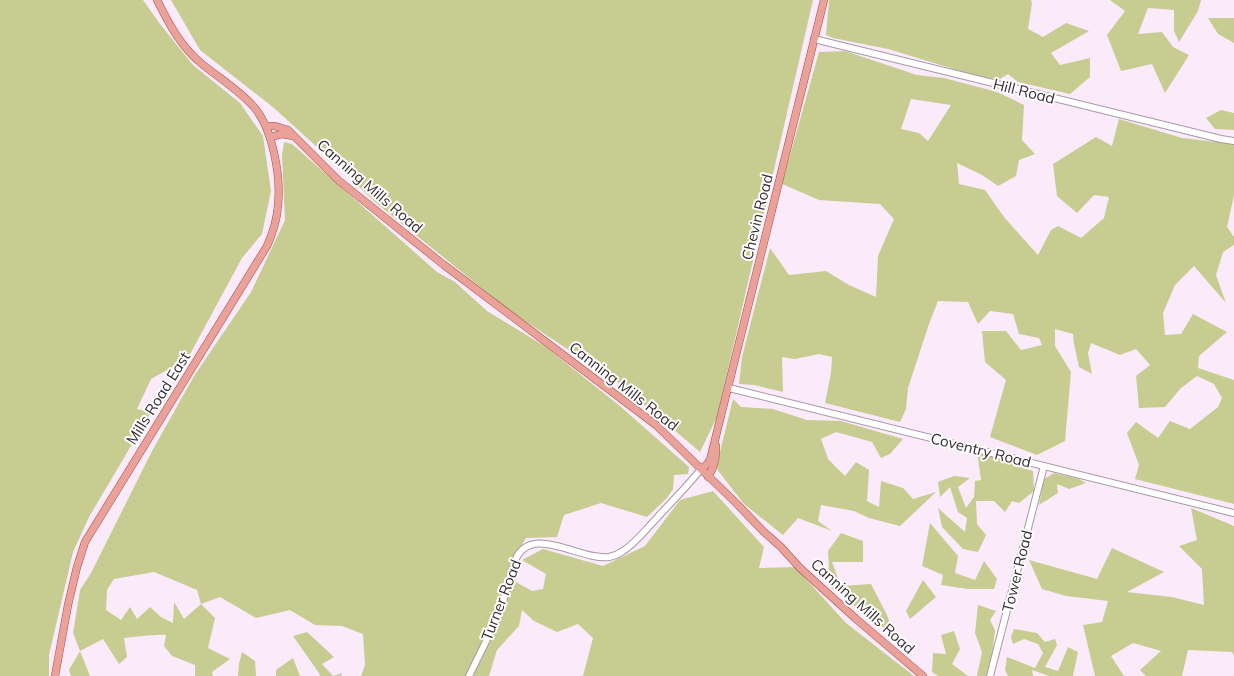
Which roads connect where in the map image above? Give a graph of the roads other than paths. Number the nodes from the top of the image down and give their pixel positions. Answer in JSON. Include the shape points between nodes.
{"nodes":[{"id":1,"x":157,"y":0,"type":"edge"},
{"id":2,"x":824,"y":0,"type":"edge"},
{"id":3,"x":814,"y":39,"type":"junction"},
{"id":4,"x":266,"y":126,"type":"junction"},
{"id":5,"x":293,"y":136,"type":"junction"},
{"id":6,"x":270,"y":137,"type":"junction"},
{"id":7,"x":1234,"y":141,"type":"edge"},
{"id":8,"x":728,"y":388,"type":"junction"},
{"id":9,"x":715,"y":440,"type":"junction"},
{"id":10,"x":1044,"y":466,"type":"junction"},
{"id":11,"x":701,"y":469,"type":"junction"},
{"id":12,"x":708,"y":476,"type":"junction"},
{"id":13,"x":1234,"y":513,"type":"edge"},
{"id":14,"x":55,"y":676,"type":"edge"},
{"id":15,"x":469,"y":676,"type":"edge"},
{"id":16,"x":923,"y":676,"type":"edge"},
{"id":17,"x":990,"y":676,"type":"edge"}],
"edges":[{"from":1,"to":4,"type":"main road","via":[[173,31],[185,47],[250,103]]},
{"from":2,"to":3,"type":"main road","name":"Chevin Road"},
{"from":3,"to":7,"type":"street","name":"Hill Road"},
{"from":3,"to":8,"type":"main road","name":"Chevin Road"},
{"from":4,"to":5,"type":"main road","name":"Canning Mills Road","via":[[283,128]]},
{"from":4,"to":6,"type":"main road"},
{"from":5,"to":6,"type":"main road","via":[[282,134]]},
{"from":5,"to":11,"type":"main road","name":"Canning Mills Road","via":[[338,180],[444,266],[656,426]]},
{"from":6,"to":14,"type":"main road","name":"Mills Road East","via":[[279,193],[272,234],[85,542],[68,605]]},
{"from":8,"to":9,"type":"main road","name":"Chevin Road"},
{"from":8,"to":10,"type":"street","name":"Coventry Road"},
{"from":9,"to":11,"type":"main road","name":"Chevin Road","via":[[710,460]]},
{"from":9,"to":12,"type":"main road","name":"Chevin Road","via":[[716,459]]},
{"from":10,"to":13,"type":"street","name":"Coventry Road"},
{"from":10,"to":17,"type":"street","name":"Tower Road"},
{"from":11,"to":12,"type":"main road","name":"Canning Mills Road"},
{"from":11,"to":15,"type":"street","name":"Turner Road","via":[[621,553],[599,556],[540,543],[529,544],[524,548],[514,561],[498,615]]},
{"from":12,"to":16,"type":"main road","name":"Canning Mills Road","via":[[800,568]]}]}
